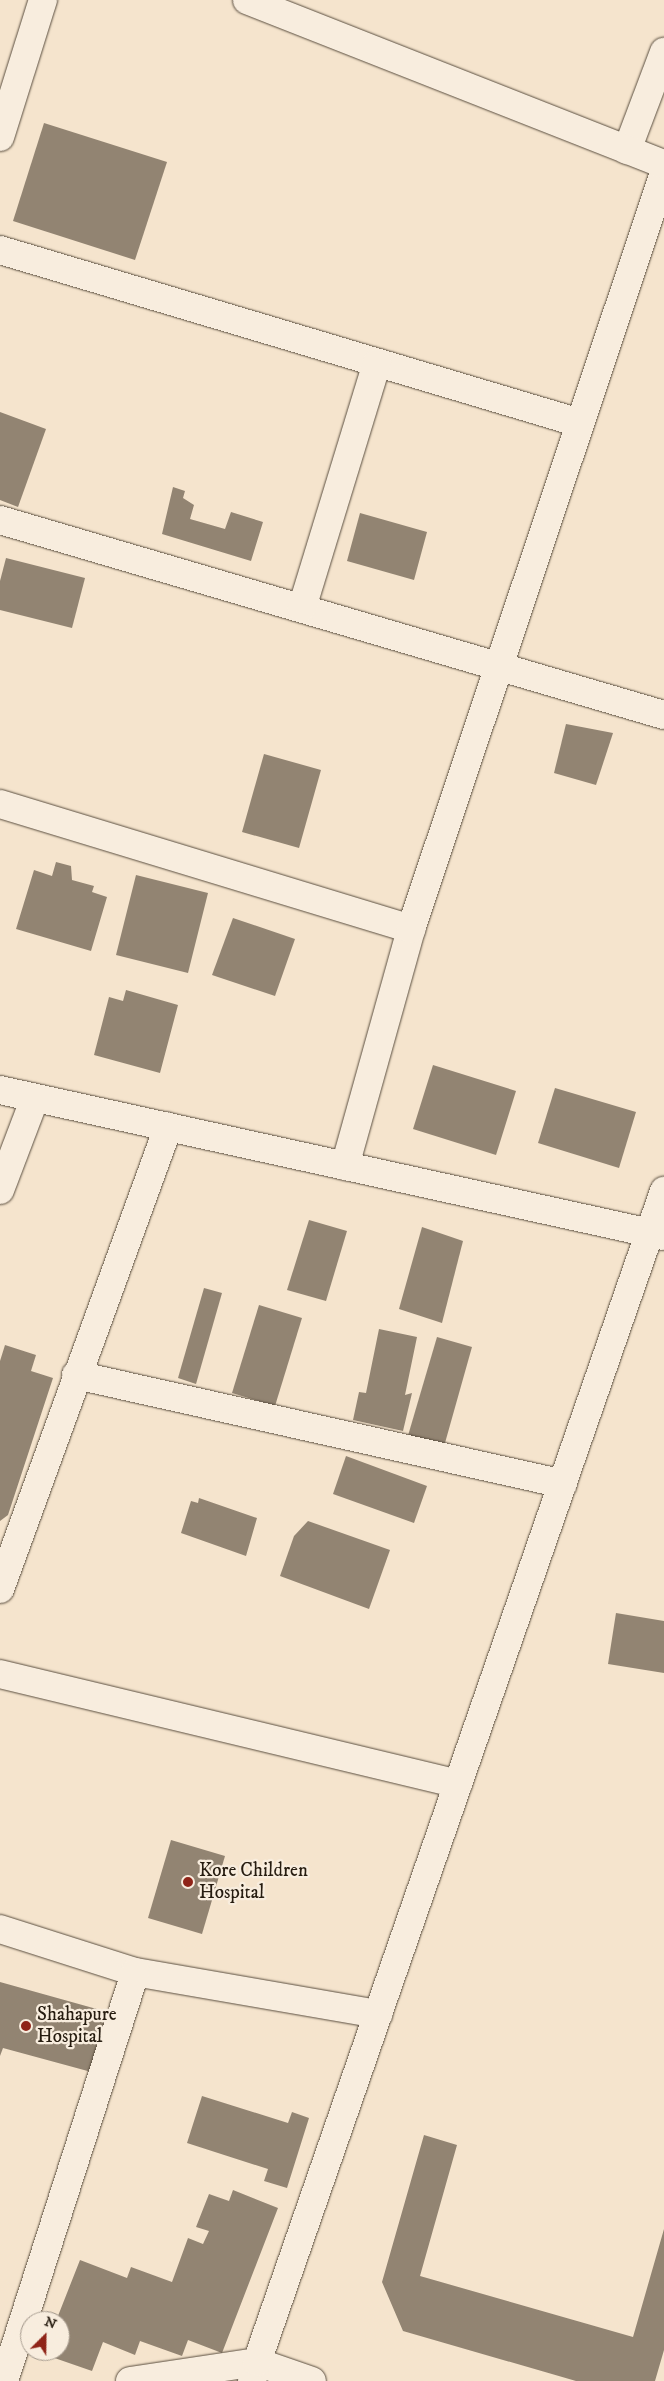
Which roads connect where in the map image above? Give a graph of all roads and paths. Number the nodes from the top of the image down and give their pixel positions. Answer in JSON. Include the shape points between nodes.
{"nodes":[{"id":1,"x":43,"y":0,"type":"edge"},
{"id":2,"x":247,"y":0,"type":"edge"},
{"id":3,"x":664,"y":52,"type":"edge"},
{"id":4,"x":0,"y":137,"type":"edge"},
{"id":5,"x":627,"y":150,"type":"junction"},
{"id":6,"x":664,"y":164,"type":"edge"},
{"id":7,"x":664,"y":173,"type":"edge"},
{"id":8,"x":0,"y":250,"type":"edge"},
{"id":9,"x":377,"y":363,"type":"junction"},
{"id":10,"x":580,"y":423,"type":"junction"},
{"id":11,"x":0,"y":520,"type":"edge"},
{"id":12,"x":302,"y":608,"type":"junction"},
{"id":13,"x":500,"y":666,"type":"junction"},
{"id":14,"x":664,"y":715,"type":"edge"},
{"id":15,"x":0,"y":804,"type":"edge"},
{"id":16,"x":411,"y":929,"type":"junction"},
{"id":17,"x":0,"y":1090,"type":"edge"},
{"id":18,"x":35,"y":1098,"type":"junction"},
{"id":19,"x":168,"y":1127,"type":"junction"},
{"id":20,"x":345,"y":1166,"type":"junction"},
{"id":21,"x":0,"y":1190,"type":"edge"},
{"id":22,"x":664,"y":1191,"type":"edge"},
{"id":23,"x":657,"y":1234,"type":"edge"},
{"id":24,"x":76,"y":1375,"type":"junction"},
{"id":25,"x":563,"y":1484,"type":"junction"},
{"id":26,"x":0,"y":1589,"type":"edge"},
{"id":27,"x":0,"y":1674,"type":"edge"},
{"id":28,"x":458,"y":1784,"type":"junction"},
{"id":29,"x":0,"y":1929,"type":"edge"},
{"id":30,"x":135,"y":1972,"type":"junction"},
{"id":31,"x":378,"y":2014,"type":"junction"},
{"id":32,"x":254,"y":2372,"type":"edge"},
{"id":33,"x":4,"y":2381,"type":"edge"},
{"id":34,"x":130,"y":2381,"type":"edge"},
{"id":35,"x":312,"y":2381,"type":"edge"}],
"edges":[{"from":1,"to":4,"type":"street"},
{"from":2,"to":5,"type":"street"},
{"from":3,"to":5,"type":"street"},
{"from":5,"to":6,"type":"street"},
{"from":7,"to":10,"type":"street"},
{"from":8,"to":9,"type":"street"},
{"from":9,"to":10,"type":"street"},
{"from":9,"to":12,"type":"street"},
{"from":10,"to":13,"type":"street"},
{"from":11,"to":12,"type":"street"},
{"from":12,"to":13,"type":"street"},
{"from":13,"to":14,"type":"street"},
{"from":13,"to":16,"type":"street"},
{"from":15,"to":16,"type":"street"},
{"from":16,"to":20,"type":"street"},
{"from":17,"to":18,"type":"street"},
{"from":18,"to":19,"type":"street"},
{"from":18,"to":21,"type":"street"},
{"from":19,"to":20,"type":"street"},
{"from":19,"to":24,"type":"street"},
{"from":20,"to":23,"type":"street"},
{"from":22,"to":23,"type":"street"},
{"from":23,"to":25,"type":"street"},
{"from":24,"to":25,"type":"street"},
{"from":24,"to":26,"type":"street"},
{"from":25,"to":28,"type":"street"},
{"from":27,"to":28,"type":"street"},
{"from":28,"to":31,"type":"street"},
{"from":29,"to":30,"type":"street"},
{"from":30,"to":31,"type":"street"},
{"from":30,"to":33,"type":"street"},
{"from":31,"to":32,"type":"street"},
{"from":32,"to":34,"type":"street"},
{"from":32,"to":35,"type":"street"}]}
